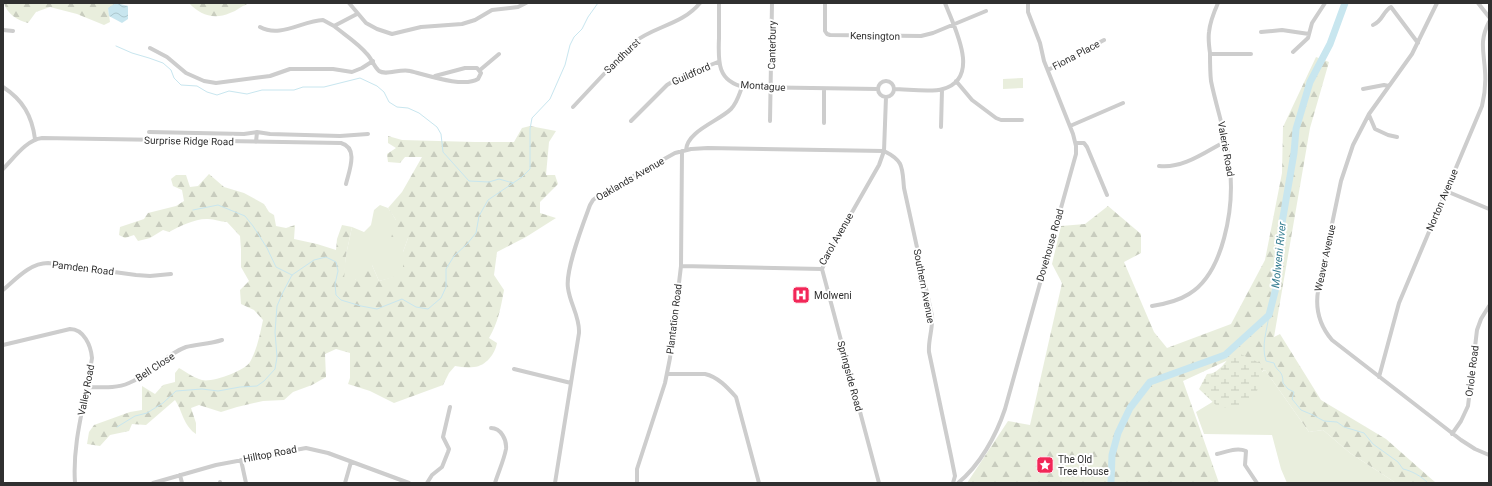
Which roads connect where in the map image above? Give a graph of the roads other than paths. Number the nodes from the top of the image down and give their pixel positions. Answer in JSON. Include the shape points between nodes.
{"nodes":[{"id":1,"x":349,"y":3,"type":"edge"},
{"id":2,"x":526,"y":3,"type":"edge"},
{"id":3,"x":700,"y":3,"type":"edge"},
{"id":4,"x":719,"y":3,"type":"edge"},
{"id":5,"x":772,"y":3,"type":"edge"},
{"id":6,"x":825,"y":3,"type":"edge"},
{"id":7,"x":945,"y":3,"type":"edge"},
{"id":8,"x":1028,"y":3,"type":"edge"},
{"id":9,"x":1218,"y":3,"type":"edge"},
{"id":10,"x":1325,"y":3,"type":"edge"},
{"id":11,"x":1437,"y":3,"type":"edge"},
{"id":12,"x":1478,"y":3,"type":"edge"},
{"id":13,"x":986,"y":11,"type":"dead end"},
{"id":14,"x":358,"y":14,"type":"junction"},
{"id":15,"x":1489,"y":17,"type":"edge"},
{"id":16,"x":1489,"y":22,"type":"edge"},
{"id":17,"x":953,"y":25,"type":"junction"},
{"id":18,"x":1373,"y":25,"type":"dead end"},
{"id":19,"x":334,"y":26,"type":"junction"},
{"id":20,"x":260,"y":27,"type":"dead end"},
{"id":21,"x":3,"y":30,"type":"edge"},
{"id":22,"x":13,"y":31,"type":"dead end"},
{"id":23,"x":1261,"y":32,"type":"dead end"},
{"id":24,"x":1309,"y":34,"type":"junction"},
{"id":25,"x":1104,"y":40,"type":"dead end"},
{"id":26,"x":1418,"y":43,"type":"junction"},
{"id":27,"x":150,"y":48,"type":"dead end"},
{"id":28,"x":1293,"y":52,"type":"dead end"},
{"id":29,"x":499,"y":54,"type":"dead end"},
{"id":30,"x":1210,"y":54,"type":"junction"},
{"id":31,"x":1251,"y":54,"type":"dead end"},
{"id":32,"x":373,"y":61,"type":"junction"},
{"id":33,"x":718,"y":62,"type":"junction"},
{"id":34,"x":480,"y":70,"type":"junction"},
{"id":35,"x":1048,"y":70,"type":"junction"},
{"id":36,"x":435,"y":76,"type":"junction"},
{"id":37,"x":956,"y":81,"type":"junction"},
{"id":38,"x":1389,"y":86,"type":"junction"},
{"id":39,"x":3,"y":87,"type":"edge"},
{"id":40,"x":742,"y":87,"type":"junction"},
{"id":41,"x":771,"y":88,"type":"junction"},
{"id":42,"x":824,"y":89,"type":"junction"},
{"id":43,"x":878,"y":89,"type":"junction"},
{"id":44,"x":894,"y":89,"type":"junction"},
{"id":45,"x":1362,"y":89,"type":"dead end"},
{"id":46,"x":942,"y":90,"type":"junction"},
{"id":47,"x":886,"y":97,"type":"junction"},
{"id":48,"x":1123,"y":103,"type":"dead end"},
{"id":49,"x":573,"y":106,"type":"dead end"},
{"id":50,"x":1369,"y":116,"type":"junction"},
{"id":51,"x":1022,"y":120,"type":"dead end"},
{"id":52,"x":631,"y":121,"type":"dead end"},
{"id":53,"x":770,"y":121,"type":"dead end"},
{"id":54,"x":824,"y":123,"type":"dead end"},
{"id":55,"x":1070,"y":126,"type":"junction"},
{"id":56,"x":941,"y":127,"type":"dead end"},
{"id":57,"x":149,"y":132,"type":"dead end"},
{"id":58,"x":257,"y":132,"type":"junction"},
{"id":59,"x":368,"y":134,"type":"dead end"},
{"id":60,"x":1397,"y":137,"type":"dead end"},
{"id":61,"x":35,"y":139,"type":"junction"},
{"id":62,"x":1226,"y":141,"type":"junction"},
{"id":63,"x":256,"y":142,"type":"junction"},
{"id":64,"x":1076,"y":143,"type":"junction"},
{"id":65,"x":684,"y":150,"type":"junction"},
{"id":66,"x":884,"y":151,"type":"junction"},
{"id":67,"x":1158,"y":166,"type":"dead end"},
{"id":68,"x":3,"y":169,"type":"edge"},
{"id":69,"x":346,"y":184,"type":"dead end"},
{"id":70,"x":1446,"y":191,"type":"junction"},
{"id":71,"x":1107,"y":195,"type":"dead end"},
{"id":72,"x":1489,"y":209,"type":"edge"},
{"id":73,"x":681,"y":266,"type":"junction"},
{"id":74,"x":822,"y":268,"type":"junction"},
{"id":75,"x":172,"y":274,"type":"dead end"},
{"id":76,"x":3,"y":290,"type":"edge"},
{"id":77,"x":1152,"y":306,"type":"dead end"},
{"id":78,"x":1489,"y":306,"type":"edge"},
{"id":79,"x":222,"y":340,"type":"dead end"},
{"id":80,"x":3,"y":345,"type":"edge"},
{"id":81,"x":514,"y":369,"type":"dead end"},
{"id":82,"x":667,"y":374,"type":"junction"},
{"id":83,"x":1379,"y":377,"type":"junction"},
{"id":84,"x":571,"y":383,"type":"junction"},
{"id":85,"x":86,"y":387,"type":"junction"},
{"id":86,"x":450,"y":407,"type":"dead end"},
{"id":87,"x":491,"y":428,"type":"dead end"},
{"id":88,"x":1452,"y":434,"type":"junction"},
{"id":89,"x":1217,"y":454,"type":"dead end"},
{"id":90,"x":1489,"y":454,"type":"edge"},
{"id":91,"x":241,"y":460,"type":"junction"},
{"id":92,"x":351,"y":462,"type":"junction"},
{"id":93,"x":180,"y":475,"type":"junction"},
{"id":94,"x":955,"y":476,"type":"junction"},
{"id":95,"x":960,"y":482,"type":"edge"},
{"id":96,"x":75,"y":483,"type":"edge"},
{"id":97,"x":153,"y":483,"type":"edge"},
{"id":98,"x":182,"y":483,"type":"edge"},
{"id":99,"x":246,"y":483,"type":"edge"},
{"id":100,"x":344,"y":483,"type":"edge"},
{"id":101,"x":409,"y":483,"type":"edge"},
{"id":102,"x":427,"y":483,"type":"edge"},
{"id":103,"x":495,"y":483,"type":"edge"},
{"id":104,"x":555,"y":483,"type":"edge"},
{"id":105,"x":637,"y":483,"type":"edge"},
{"id":106,"x":759,"y":483,"type":"edge"},
{"id":107,"x":879,"y":483,"type":"edge"},
{"id":108,"x":953,"y":483,"type":"edge"},
{"id":109,"x":1257,"y":483,"type":"edge"}],
"edges":[{"from":1,"to":14,"type":"street"},
{"from":2,"to":14,"type":"street","via":[[518,7],[492,10],[462,24],[421,27],[392,34],[370,26]]},
{"from":3,"to":49,"type":"street","name":"Sandhurst","via":[[682,19],[633,42]]},
{"from":4,"to":33,"type":"street"},
{"from":5,"to":41,"type":"street","name":"Canterbury"},
{"from":6,"to":17,"type":"street","name":"Kensington","via":[[825,31],[828,35],[920,36]]},
{"from":7,"to":17,"type":"street"},
{"from":8,"to":35,"type":"street","name":"Dovehouse Road"},
{"from":9,"to":30,"type":"street","name":"Valerie Road","via":[[1210,30]]},
{"from":10,"to":24,"type":"street","via":[[1312,23]]},
{"from":11,"to":26,"type":"street","name":"Weaver Avenue"},
{"from":12,"to":15,"type":"street"},
{"from":13,"to":17,"type":"street"},
{"from":14,"to":19,"type":"street"},
{"from":16,"to":70,"type":"street","name":"Norton Avenue","via":[[1482,42],[1486,86],[1483,101]]},
{"from":17,"to":37,"type":"street","via":[[964,58],[963,70]]},
{"from":18,"to":26,"type":"street","via":[[1380,21],[1391,7]]},
{"from":19,"to":20,"type":"street","via":[[322,20],[280,30]]},
{"from":19,"to":32,"type":"street"},
{"from":21,"to":22,"type":"street"},
{"from":23,"to":24,"type":"street","via":[[1288,30]]},
{"from":24,"to":28,"type":"street"},
{"from":25,"to":35,"type":"street","name":"Fiona Place"},
{"from":26,"to":38,"type":"street","name":"Weaver Avenue"},
{"from":27,"to":32,"type":"street","via":[[167,57],[186,73],[216,83],[270,76],[290,69],[333,69],[352,72]]},
{"from":29,"to":34,"type":"street"},
{"from":30,"to":31,"type":"street"},
{"from":30,"to":62,"type":"street","name":"Valerie Road","via":[[1211,80]]},
{"from":32,"to":36,"type":"street","via":[[377,70],[382,73],[405,70]]},
{"from":33,"to":40,"type":"street","name":"Montague","via":[[725,76]]},
{"from":33,"to":52,"type":"street","name":"Guildford","via":[[670,83]]},
{"from":34,"to":36,"type":"street","via":[[475,67],[465,68]]},
{"from":34,"to":36,"type":"street","via":[[480,78],[470,83]]},
{"from":35,"to":55,"type":"street","name":"Dovehouse Road"},
{"from":37,"to":46,"type":"street"},
{"from":37,"to":51,"type":"street","via":[[972,100],[996,118]]},
{"from":38,"to":45,"type":"street"},
{"from":38,"to":50,"type":"street","name":"Weaver Avenue"},
{"from":39,"to":61,"type":"street","via":[[18,98],[34,127]]},
{"from":40,"to":41,"type":"street","name":"Montague"},
{"from":40,"to":65,"type":"street","via":[[731,109],[692,137]]},
{"from":41,"to":42,"type":"street","name":"Montague"},
{"from":41,"to":53,"type":"street","name":"Canterbury"},
{"from":42,"to":43,"type":"street","name":"Montague"},
{"from":42,"to":54,"type":"street"},
{"from":43,"to":44,"type":"street","via":[[882,83],[887,82]]},
{"from":43,"to":47,"type":"street","via":[[880,94]]},
{"from":44,"to":46,"type":"street"},
{"from":44,"to":47,"type":"street","via":[[891,95]]},
{"from":46,"to":56,"type":"street"},
{"from":47,"to":66,"type":"street"},
{"from":48,"to":55,"type":"street"},
{"from":50,"to":60,"type":"street","via":[[1375,129]]},
{"from":50,"to":83,"type":"street","name":"Weaver Avenue","via":[[1354,145],[1341,181],[1317,305],[1320,321],[1328,336]]},
{"from":55,"to":64,"type":"street","name":"Dovehouse Road"},
{"from":57,"to":58,"type":"street"},
{"from":58,"to":59,"type":"street","via":[[340,136]]},
{"from":58,"to":63,"type":"street"},
{"from":61,"to":63,"type":"street","name":"Surprise Ridge Road"},
{"from":61,"to":68,"type":"street"},
{"from":62,"to":67,"type":"street","via":[[1180,164]]},
{"from":62,"to":77,"type":"street","name":"Valerie Road","via":[[1231,174],[1230,204],[1224,235],[1213,268],[1202,284],[1190,294],[1176,301]]},
{"from":63,"to":69,"type":"street","name":"Surprise Ridge Road","via":[[348,146],[352,154]]},
{"from":64,"to":71,"type":"street","via":[[1084,143],[1087,147]]},
{"from":64,"to":95,"type":"street","name":"Dovehouse Road","via":[[1076,154],[1005,409],[992,440]]},
{"from":65,"to":66,"type":"street","name":"Oaklands Avenue","via":[[730,148]]},
{"from":65,"to":73,"type":"street","name":"Plantation Road"},
{"from":65,"to":84,"type":"street","name":"Oaklands Avenue","via":[[598,196],[590,205],[568,276],[568,291],[579,328]]},
{"from":66,"to":74,"type":"street","name":"Carol Avenue"},
{"from":66,"to":94,"type":"street","name":"Southern Avenue","via":[[898,160],[902,168],[904,188],[932,316],[929,352]]},
{"from":70,"to":72,"type":"street"},
{"from":70,"to":83,"type":"street","name":"Norton Avenue","via":[[1396,311]]},
{"from":73,"to":74,"type":"street","name":"Carol Avenue"},
{"from":73,"to":82,"type":"street","name":"Plantation Road"},
{"from":74,"to":107,"type":"street","name":"Springside Road"},
{"from":75,"to":76,"type":"street","name":"Pamden Road","via":[[136,275],[44,263],[33,266]]},
{"from":78,"to":88,"type":"street","name":"Oriole Road","via":[[1477,330],[1468,406]]},
{"from":79,"to":85,"type":"street","name":"Bell Close","via":[[185,348],[128,384]]},
{"from":80,"to":85,"type":"street","name":"Valley Road","via":[[65,329],[76,329],[84,336],[92,354]]},
{"from":81,"to":84,"type":"street"},
{"from":82,"to":105,"type":"street","name":"Plantation Road","via":[[637,469]]},
{"from":82,"to":106,"type":"street","via":[[705,374],[715,377],[736,397]]},
{"from":83,"to":88,"type":"street","name":"Weaver Avenue"},
{"from":84,"to":104,"type":"street","name":"Oaklands Avenue"},
{"from":85,"to":96,"type":"street","name":"Valley Road","via":[[76,449]]},
{"from":86,"to":102,"type":"street","via":[[443,437],[448,452],[442,467]]},
{"from":87,"to":103,"type":"street","via":[[496,428],[502,434],[506,449]]},
{"from":88,"to":90,"type":"street","name":"Weaver Avenue"},
{"from":89,"to":109,"type":"street","via":[[1245,450],[1245,465]]},
{"from":91,"to":92,"type":"street","name":"Hilltop Road","via":[[306,448],[317,449]]},
{"from":91,"to":93,"type":"street","name":"Hilltop Road"},
{"from":91,"to":99,"type":"street"},
{"from":92,"to":100,"type":"street"},
{"from":92,"to":101,"type":"street","name":"Hilltop Road"},
{"from":93,"to":97,"type":"street","name":"Hilltop Road"},
{"from":93,"to":98,"type":"street"},
{"from":94,"to":95,"type":"street"},
{"from":94,"to":108,"type":"street","name":"Southern Avenue"}]}
